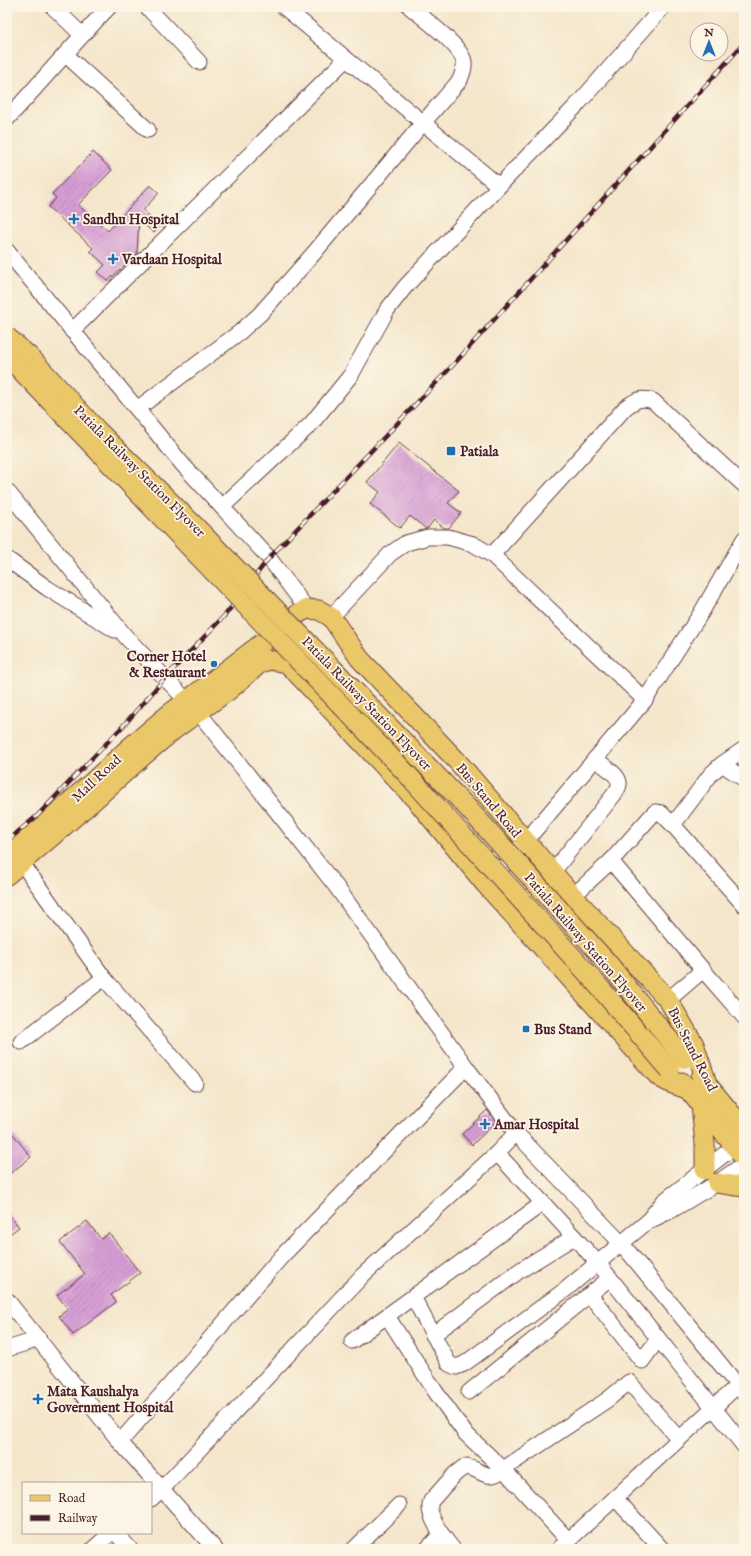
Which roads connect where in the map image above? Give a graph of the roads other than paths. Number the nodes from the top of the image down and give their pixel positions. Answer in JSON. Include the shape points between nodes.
{"nodes":[{"id":1,"x":53,"y":7,"type":"edge"},
{"id":2,"x":109,"y":7,"type":"edge"},
{"id":3,"x":147,"y":7,"type":"edge"},
{"id":4,"x":284,"y":7,"type":"edge"},
{"id":5,"x":410,"y":7,"type":"edge"},
{"id":6,"x":663,"y":7,"type":"edge"},
{"id":7,"x":82,"y":35,"type":"junction"},
{"id":8,"x":66,"y":55,"type":"junction"},
{"id":9,"x":346,"y":59,"type":"junction"},
{"id":10,"x":199,"y":62,"type":"dead end"},
{"id":11,"x":7,"y":119,"type":"edge"},
{"id":12,"x":422,"y":122,"type":"junction"},
{"id":13,"x":148,"y":130,"type":"dead end"},
{"id":14,"x":499,"y":186,"type":"junction"},
{"id":15,"x":7,"y":251,"type":"edge"},
{"id":16,"x":72,"y":331,"type":"junction"},
{"id":17,"x":7,"y":337,"type":"edge"},
{"id":18,"x":7,"y":356,"type":"edge"},
{"id":19,"x":137,"y":409,"type":"junction"},
{"id":20,"x":744,"y":485,"type":"edge"},
{"id":21,"x":7,"y":491,"type":"edge"},
{"id":22,"x":222,"y":507,"type":"junction"},
{"id":23,"x":744,"y":539,"type":"edge"},
{"id":24,"x":492,"y":555,"type":"junction"},
{"id":25,"x":7,"y":559,"type":"edge"},
{"id":26,"x":307,"y":609,"type":"junction"},
{"id":27,"x":331,"y":617,"type":"junction"},
{"id":28,"x":126,"y":637,"type":"junction"},
{"id":29,"x":645,"y":700,"type":"junction"},
{"id":30,"x":193,"y":707,"type":"junction"},
{"id":31,"x":175,"y":730,"type":"joint"},
{"id":32,"x":744,"y":749,"type":"edge"},
{"id":33,"x":595,"y":759,"type":"junction"},
{"id":34,"x":722,"y":764,"type":"junction"},
{"id":35,"x":744,"y":779,"type":"edge"},
{"id":36,"x":673,"y":825,"type":"junction"},
{"id":37,"x":525,"y":842,"type":"junction"},
{"id":38,"x":611,"y":861,"type":"junction"},
{"id":39,"x":12,"y":865,"type":"edge"},
{"id":40,"x":552,"y":873,"type":"junction"},
{"id":41,"x":486,"y":884,"type":"junction"},
{"id":42,"x":572,"y":896,"type":"junction"},
{"id":43,"x":744,"y":905,"type":"edge"},
{"id":44,"x":703,"y":970,"type":"junction"},
{"id":45,"x":104,"y":978,"type":"junction"},
{"id":46,"x":668,"y":1000,"type":"junction"},
{"id":47,"x":744,"y":1017,"type":"edge"},
{"id":48,"x":21,"y":1042,"type":"dead end"},
{"id":49,"x":677,"y":1064,"type":"junction"},
{"id":50,"x":466,"y":1067,"type":"junction"},
{"id":51,"x":195,"y":1083,"type":"dead end"},
{"id":52,"x":708,"y":1086,"type":"junction"},
{"id":53,"x":690,"y":1090,"type":"junction"},
{"id":54,"x":723,"y":1104,"type":"junction"},
{"id":55,"x":701,"y":1106,"type":"junction"},
{"id":56,"x":744,"y":1107,"type":"edge"},
{"id":57,"x":744,"y":1129,"type":"edge"},
{"id":58,"x":516,"y":1134,"type":"junction"},
{"id":59,"x":741,"y":1148,"type":"edge"},
{"id":60,"x":497,"y":1153,"type":"junction"},
{"id":61,"x":744,"y":1164,"type":"edge"},
{"id":62,"x":711,"y":1176,"type":"junction"},
{"id":63,"x":744,"y":1187,"type":"edge"},
{"id":64,"x":543,"y":1203,"type":"junction"},
{"id":65,"x":574,"y":1237,"type":"junction"},
{"id":66,"x":622,"y":1244,"type":"junction"},
{"id":67,"x":598,"y":1263,"type":"junction"},
{"id":68,"x":610,"y":1278,"type":"junction"},
{"id":69,"x":590,"y":1294,"type":"junction"},
{"id":70,"x":413,"y":1297,"type":"junction"},
{"id":71,"x":7,"y":1300,"type":"edge"},
{"id":72,"x":387,"y":1316,"type":"junction"},
{"id":73,"x":433,"y":1335,"type":"junction"},
{"id":74,"x":39,"y":1339,"type":"junction"},
{"id":75,"x":658,"y":1339,"type":"junction"},
{"id":76,"x":352,"y":1341,"type":"dead end"},
{"id":77,"x":7,"y":1349,"type":"edge"},
{"id":78,"x":741,"y":1389,"type":"edge"},
{"id":79,"x":470,"y":1392,"type":"dead end"},
{"id":80,"x":713,"y":1407,"type":"junction"},
{"id":81,"x":679,"y":1439,"type":"junction"},
{"id":82,"x":120,"y":1442,"type":"junction"},
{"id":83,"x":744,"y":1446,"type":"edge"},
{"id":84,"x":503,"y":1469,"type":"junction"},
{"id":85,"x":148,"y":1482,"type":"edge"},
{"id":86,"x":157,"y":1494,"type":"edge"},
{"id":87,"x":615,"y":1498,"type":"junction"},
{"id":88,"x":399,"y":1505,"type":"dead end"},
{"id":89,"x":110,"y":1534,"type":"edge"},
{"id":90,"x":117,"y":1534,"type":"edge"},
{"id":91,"x":441,"y":1534,"type":"junction"},
{"id":92,"x":564,"y":1544,"type":"edge"},
{"id":93,"x":93,"y":1549,"type":"edge"},
{"id":94,"x":130,"y":1549,"type":"edge"},
{"id":95,"x":215,"y":1549,"type":"edge"},
{"id":96,"x":354,"y":1549,"type":"edge"},
{"id":97,"x":427,"y":1549,"type":"edge"},
{"id":98,"x":454,"y":1549,"type":"edge"},
{"id":99,"x":662,"y":1549,"type":"edge"}],
"edges":[{"from":1,"to":7,"type":"street"},
{"from":2,"to":7,"type":"street"},
{"from":3,"to":10,"type":"street"},
{"from":4,"to":9,"type":"street"},
{"from":5,"to":12,"type":"street","via":[[453,44],[465,63],[460,80]]},
{"from":6,"to":14,"type":"street","via":[[577,105]]},
{"from":7,"to":8,"type":"street"},
{"from":8,"to":11,"type":"street"},
{"from":8,"to":13,"type":"street"},
{"from":9,"to":12,"type":"street"},
{"from":9,"to":16,"type":"street"},
{"from":12,"to":14,"type":"street"},
{"from":12,"to":19,"type":"street","via":[[260,314],[240,332]]},
{"from":14,"to":22,"type":"street","via":[[386,310],[351,375],[322,412]]},
{"from":15,"to":16,"type":"street"},
{"from":16,"to":19,"type":"street"},
{"from":17,"to":49,"type":"main road","name":"Patiala Railway Station Flyover","bridge":true,"via":[[195,526],[465,805],[607,962]]},
{"from":18,"to":49,"type":"main road","name":"Patiala Railway Station Flyover","bridge":true,"via":[[407,774],[589,975]]},
{"from":19,"to":22,"type":"street"},
{"from":20,"to":24,"type":"street","via":[[653,401],[644,398],[635,400]]},
{"from":21,"to":28,"type":"street"},
{"from":22,"to":26,"type":"street","via":[[268,558]]},
{"from":23,"to":29,"type":"street","via":[[701,613]]},
{"from":24,"to":27,"type":"street","via":[[473,544],[448,537],[428,537],[406,543],[390,554]]},
{"from":24,"to":29,"type":"street"},
{"from":25,"to":28,"type":"street","via":[[47,588]]},
{"from":26,"to":27,"type":"main road","via":[[319,610]]},
{"from":26,"to":30,"type":"main road","name":"Bus Stand Road","via":[[299,613]]},
{"from":27,"to":37,"type":"main road","name":"Bus Stand Road","via":[[360,659],[457,761]]},
{"from":28,"to":30,"type":"street"},
{"from":29,"to":33,"type":"street"},
{"from":30,"to":31,"type":"main road","name":"Bus Stand Road"},
{"from":30,"to":39,"type":"main road","name":"Mall Road","via":[[130,747],[90,784]]},
{"from":30,"to":41,"type":"main road","name":"Bus Stand Road","via":[[229,690],[259,664],[269,660],[287,663],[417,800]]},
{"from":30,"to":50,"type":"street","via":[[335,884]]},
{"from":31,"to":39,"type":"main road","name":"Mall Road"},
{"from":32,"to":34,"type":"street"},
{"from":33,"to":37,"type":"street"},
{"from":33,"to":40,"type":"street","via":[[614,775],[619,785]]},
{"from":34,"to":35,"type":"street"},
{"from":34,"to":36,"type":"street","via":[[711,774]]},
{"from":36,"to":38,"type":"street","via":[[655,812]]},
{"from":36,"to":43,"type":"street"},
{"from":37,"to":40,"type":"main road","name":"Bus Stand Road"},
{"from":37,"to":41,"type":"street"},
{"from":38,"to":42,"type":"street"},
{"from":38,"to":44,"type":"street"},
{"from":39,"to":45,"type":"street"},
{"from":40,"to":42,"type":"main road","name":"Bus Stand Road"},
{"from":41,"to":53,"type":"main road","name":"Bus Stand Road","via":[[658,1077]]},
{"from":42,"to":46,"type":"main road","name":"Bus Stand Road"},
{"from":44,"to":46,"type":"street"},
{"from":44,"to":47,"type":"street"},
{"from":45,"to":48,"type":"street"},
{"from":45,"to":51,"type":"street"},
{"from":46,"to":52,"type":"main road","name":"Bus Stand Road","via":[[694,1044]]},
{"from":49,"to":52,"type":"main road","name":"Patiala Railway Station Flyover"},
{"from":49,"to":53,"type":"main road","name":"Patiala Railway Station Flyover"},
{"from":50,"to":58,"type":"street"},
{"from":50,"to":82,"type":"street","via":[[282,1256]]},
{"from":52,"to":54,"type":"main road","name":"Bus Stand Road"},
{"from":53,"to":55,"type":"main road","name":"Bus Stand Road"},
{"from":54,"to":56,"type":"main road"},
{"from":54,"to":57,"type":"main road","name":"Bus Stand Road"},
{"from":55,"to":59,"type":"main road","name":"Bus Stand Road"},
{"from":55,"to":62,"type":"main road"},
{"from":58,"to":60,"type":"street"},
{"from":58,"to":66,"type":"street"},
{"from":59,"to":62,"type":"street"},
{"from":60,"to":64,"type":"street"},
{"from":60,"to":86,"type":"street","via":[[358,1281]]},
{"from":61,"to":62,"type":"street"},
{"from":62,"to":63,"type":"main road"},
{"from":62,"to":66,"type":"street","via":[[664,1201],[647,1222]]},
{"from":64,"to":65,"type":"street"},
{"from":64,"to":70,"type":"street"},
{"from":65,"to":67,"type":"street"},
{"from":65,"to":73,"type":"street","via":[[519,1271]]},
{"from":66,"to":67,"type":"street"},
{"from":66,"to":78,"type":"street"},
{"from":67,"to":68,"type":"street"},
{"from":67,"to":73,"type":"street","via":[[464,1364],[456,1367],[449,1364]]},
{"from":68,"to":69,"type":"street"},
{"from":68,"to":75,"type":"street"},
{"from":69,"to":75,"type":"street","via":[[642,1361]]},
{"from":69,"to":79,"type":"street"},
{"from":70,"to":72,"type":"street"},
{"from":70,"to":73,"type":"street"},
{"from":71,"to":74,"type":"street"},
{"from":72,"to":76,"type":"street"},
{"from":72,"to":84,"type":"street","via":[[455,1421]]},
{"from":74,"to":77,"type":"street"},
{"from":74,"to":82,"type":"street"},
{"from":75,"to":80,"type":"street"},
{"from":78,"to":80,"type":"street"},
{"from":80,"to":81,"type":"street"},
{"from":80,"to":83,"type":"street"},
{"from":81,"to":84,"type":"street","via":[[628,1382],[607,1400]]},
{"from":81,"to":87,"type":"street"},
{"from":82,"to":85,"type":"street"},
{"from":84,"to":91,"type":"street","via":[[491,1476],[475,1468],[464,1468],[455,1474],[429,1505]]},
{"from":84,"to":92,"type":"street"},
{"from":86,"to":95,"type":"street"},
{"from":87,"to":92,"type":"street"},
{"from":87,"to":99,"type":"street"},
{"from":88,"to":96,"type":"street"},
{"from":89,"to":93,"type":"street"},
{"from":90,"to":94,"type":"street"},
{"from":91,"to":97,"type":"street"},
{"from":91,"to":98,"type":"street"}]}
